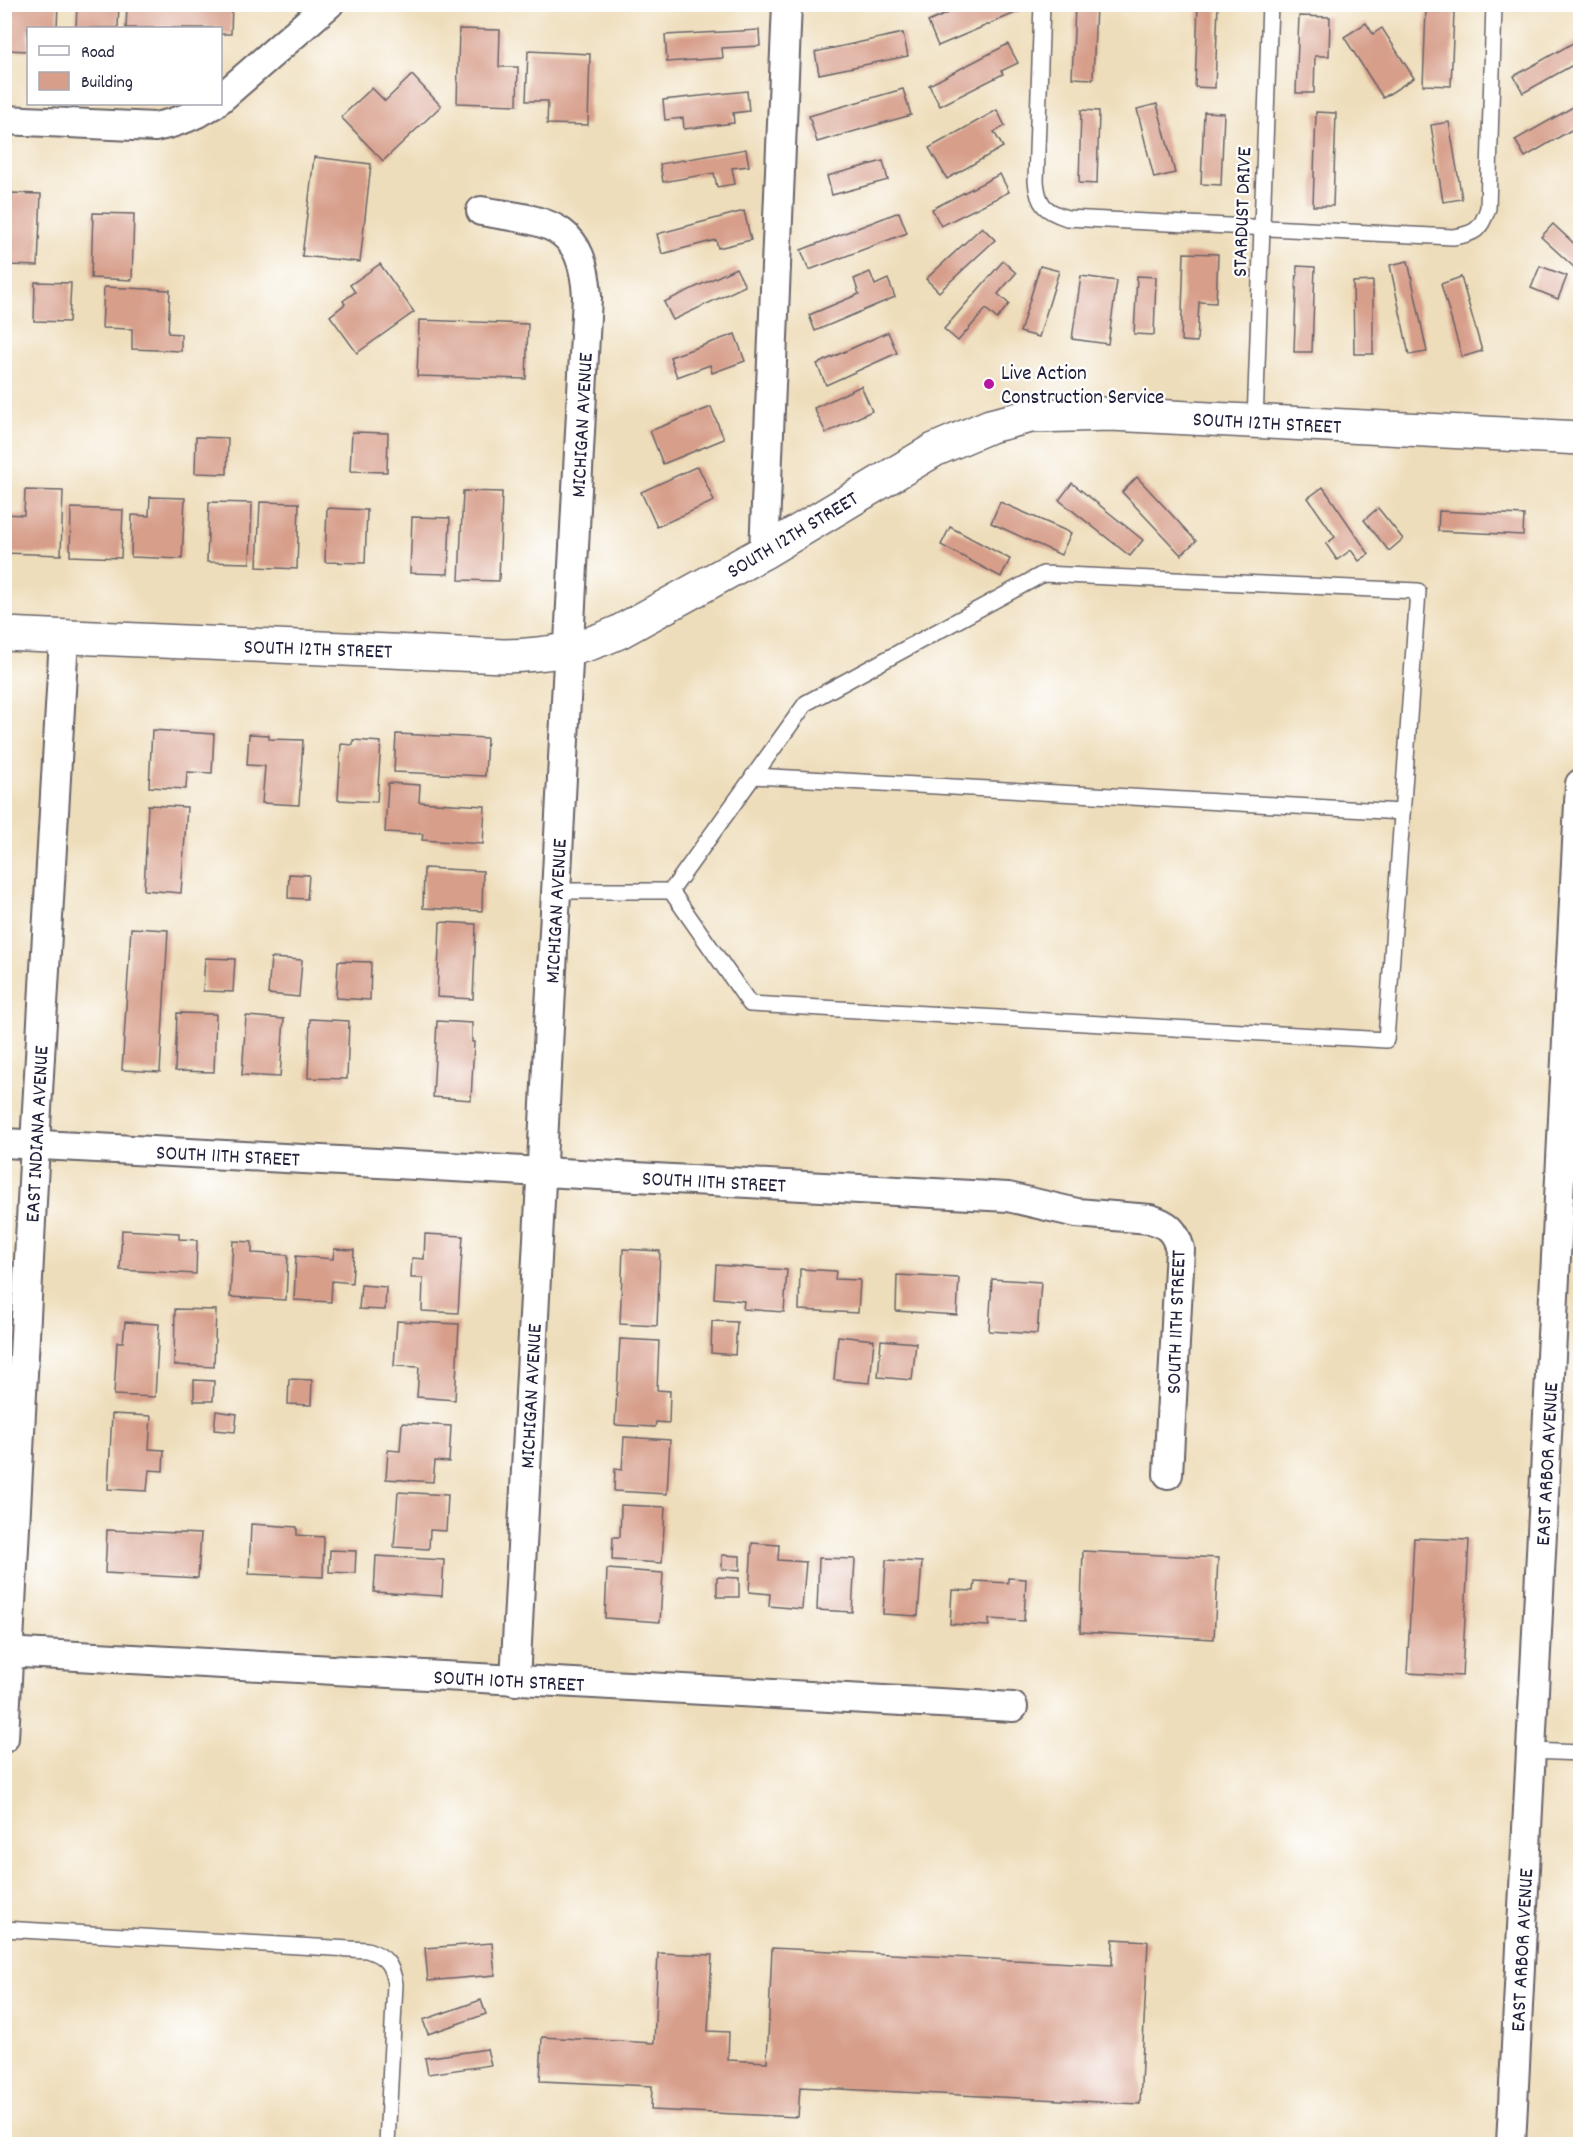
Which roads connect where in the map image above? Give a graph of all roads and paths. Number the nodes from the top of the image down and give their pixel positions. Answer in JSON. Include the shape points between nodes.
{"nodes":[{"id":1,"x":329,"y":4,"type":"edge"},
{"id":2,"x":787,"y":4,"type":"edge"},
{"id":3,"x":1042,"y":4,"type":"edge"},
{"id":4,"x":1270,"y":4,"type":"edge"},
{"id":5,"x":1494,"y":4,"type":"edge"},
{"id":6,"x":222,"y":97,"type":"edge"},
{"id":7,"x":212,"y":105,"type":"edge"},
{"id":8,"x":4,"y":120,"type":"edge"},
{"id":9,"x":481,"y":211,"type":"dead end"},
{"id":10,"x":1262,"y":226,"type":"junction"},
{"id":11,"x":1255,"y":422,"type":"junction"},
{"id":12,"x":1581,"y":438,"type":"edge"},
{"id":13,"x":765,"y":552,"type":"junction"},
{"id":14,"x":4,"y":634,"type":"edge"},
{"id":15,"x":64,"y":638,"type":"junction"},
{"id":16,"x":569,"y":651,"type":"junction"},
{"id":17,"x":753,"y":776,"type":"junction"},
{"id":18,"x":1581,"y":784,"type":"edge"},
{"id":19,"x":1402,"y":812,"type":"junction"},
{"id":20,"x":556,"y":891,"type":"junction"},
{"id":21,"x":671,"y":891,"type":"junction"},
{"id":22,"x":4,"y":1143,"type":"edge"},
{"id":23,"x":34,"y":1144,"type":"junction"},
{"id":24,"x":541,"y":1172,"type":"junction"},
{"id":25,"x":1168,"y":1474,"type":"dead end"},
{"id":26,"x":7,"y":1653,"type":"edge"},
{"id":27,"x":515,"y":1681,"type":"junction"},
{"id":28,"x":1013,"y":1707,"type":"dead end"},
{"id":29,"x":4,"y":1738,"type":"edge"},
{"id":30,"x":1531,"y":1751,"type":"junction"},
{"id":31,"x":1581,"y":1753,"type":"edge"},
{"id":32,"x":4,"y":1929,"type":"edge"},
{"id":33,"x":387,"y":2145,"type":"edge"},
{"id":34,"x":1511,"y":2145,"type":"edge"}],
"edges":[{"from":1,"to":6,"type":"street"},
{"from":2,"to":13,"type":"street"},
{"from":3,"to":10,"type":"lane","via":[[1036,182],[1043,206],[1067,218]]},
{"from":4,"to":10,"type":"lane","name":"STARDUST DRIVE"},
{"from":5,"to":10,"type":"lane","via":[[1488,208],[1477,230],[1452,237]]},
{"from":7,"to":8,"type":"street","via":[[198,114],[154,126]]},
{"from":9,"to":16,"type":"street","name":"MICHIGAN AVENUE","via":[[549,225],[568,236],[581,255],[586,275]]},
{"from":10,"to":11,"type":"lane","name":"STARDUST DRIVE"},
{"from":11,"to":12,"type":"street","name":"SOUTH 12TH STREET"},
{"from":11,"to":13,"type":"street","name":"SOUTH 12TH STREET","via":[[1089,413],[1031,416],[1006,422],[934,450]]},
{"from":13,"to":16,"type":"street","name":"SOUTH 12TH STREET","via":[[619,632]]},
{"from":14,"to":15,"type":"street","name":"SOUTH 12TH STREET"},
{"from":15,"to":16,"type":"street","name":"SOUTH 12TH STREET","via":[[504,656]]},
{"from":15,"to":23,"type":"street","name":"EAST INDIANA AVENUE"},
{"from":16,"to":20,"type":"street","name":"MICHIGAN AVENUE"},
{"from":17,"to":19,"type":"lane"},
{"from":17,"to":19,"type":"lane","via":[[806,703],[1043,574],[1418,591]]},
{"from":17,"to":21,"type":"lane"},
{"from":18,"to":30,"type":"street","name":"EAST ARBOR AVENUE"},
{"from":19,"to":21,"type":"lane","via":[[1386,1040],[750,1004]]},
{"from":20,"to":21,"type":"lane"},
{"from":20,"to":24,"type":"street","name":"MICHIGAN AVENUE"},
{"from":22,"to":23,"type":"street","name":"SOUTH 11TH STREET"},
{"from":23,"to":24,"type":"street","name":"SOUTH 11TH STREET"},
{"from":23,"to":26,"type":"street","name":"EAST INDIANA AVENUE"},
{"from":24,"to":25,"type":"street","name":"SOUTH 11TH STREET","via":[[1008,1197],[1077,1213],[1160,1222],[1171,1228],[1180,1249]]},
{"from":24,"to":27,"type":"street","name":"MICHIGAN AVENUE"},
{"from":26,"to":27,"type":"street","name":"SOUTH 10TH STREET"},
{"from":26,"to":29,"type":"street","name":"EAST INDIANA AVENUE"},
{"from":27,"to":28,"type":"street","name":"SOUTH 10TH STREET"},
{"from":30,"to":31,"type":"lane"},
{"from":30,"to":34,"type":"street","name":"EAST ARBOR AVENUE"},
{"from":32,"to":33,"type":"lane","via":[[367,1950],[379,1954],[388,1961],[395,1984]]}]}
